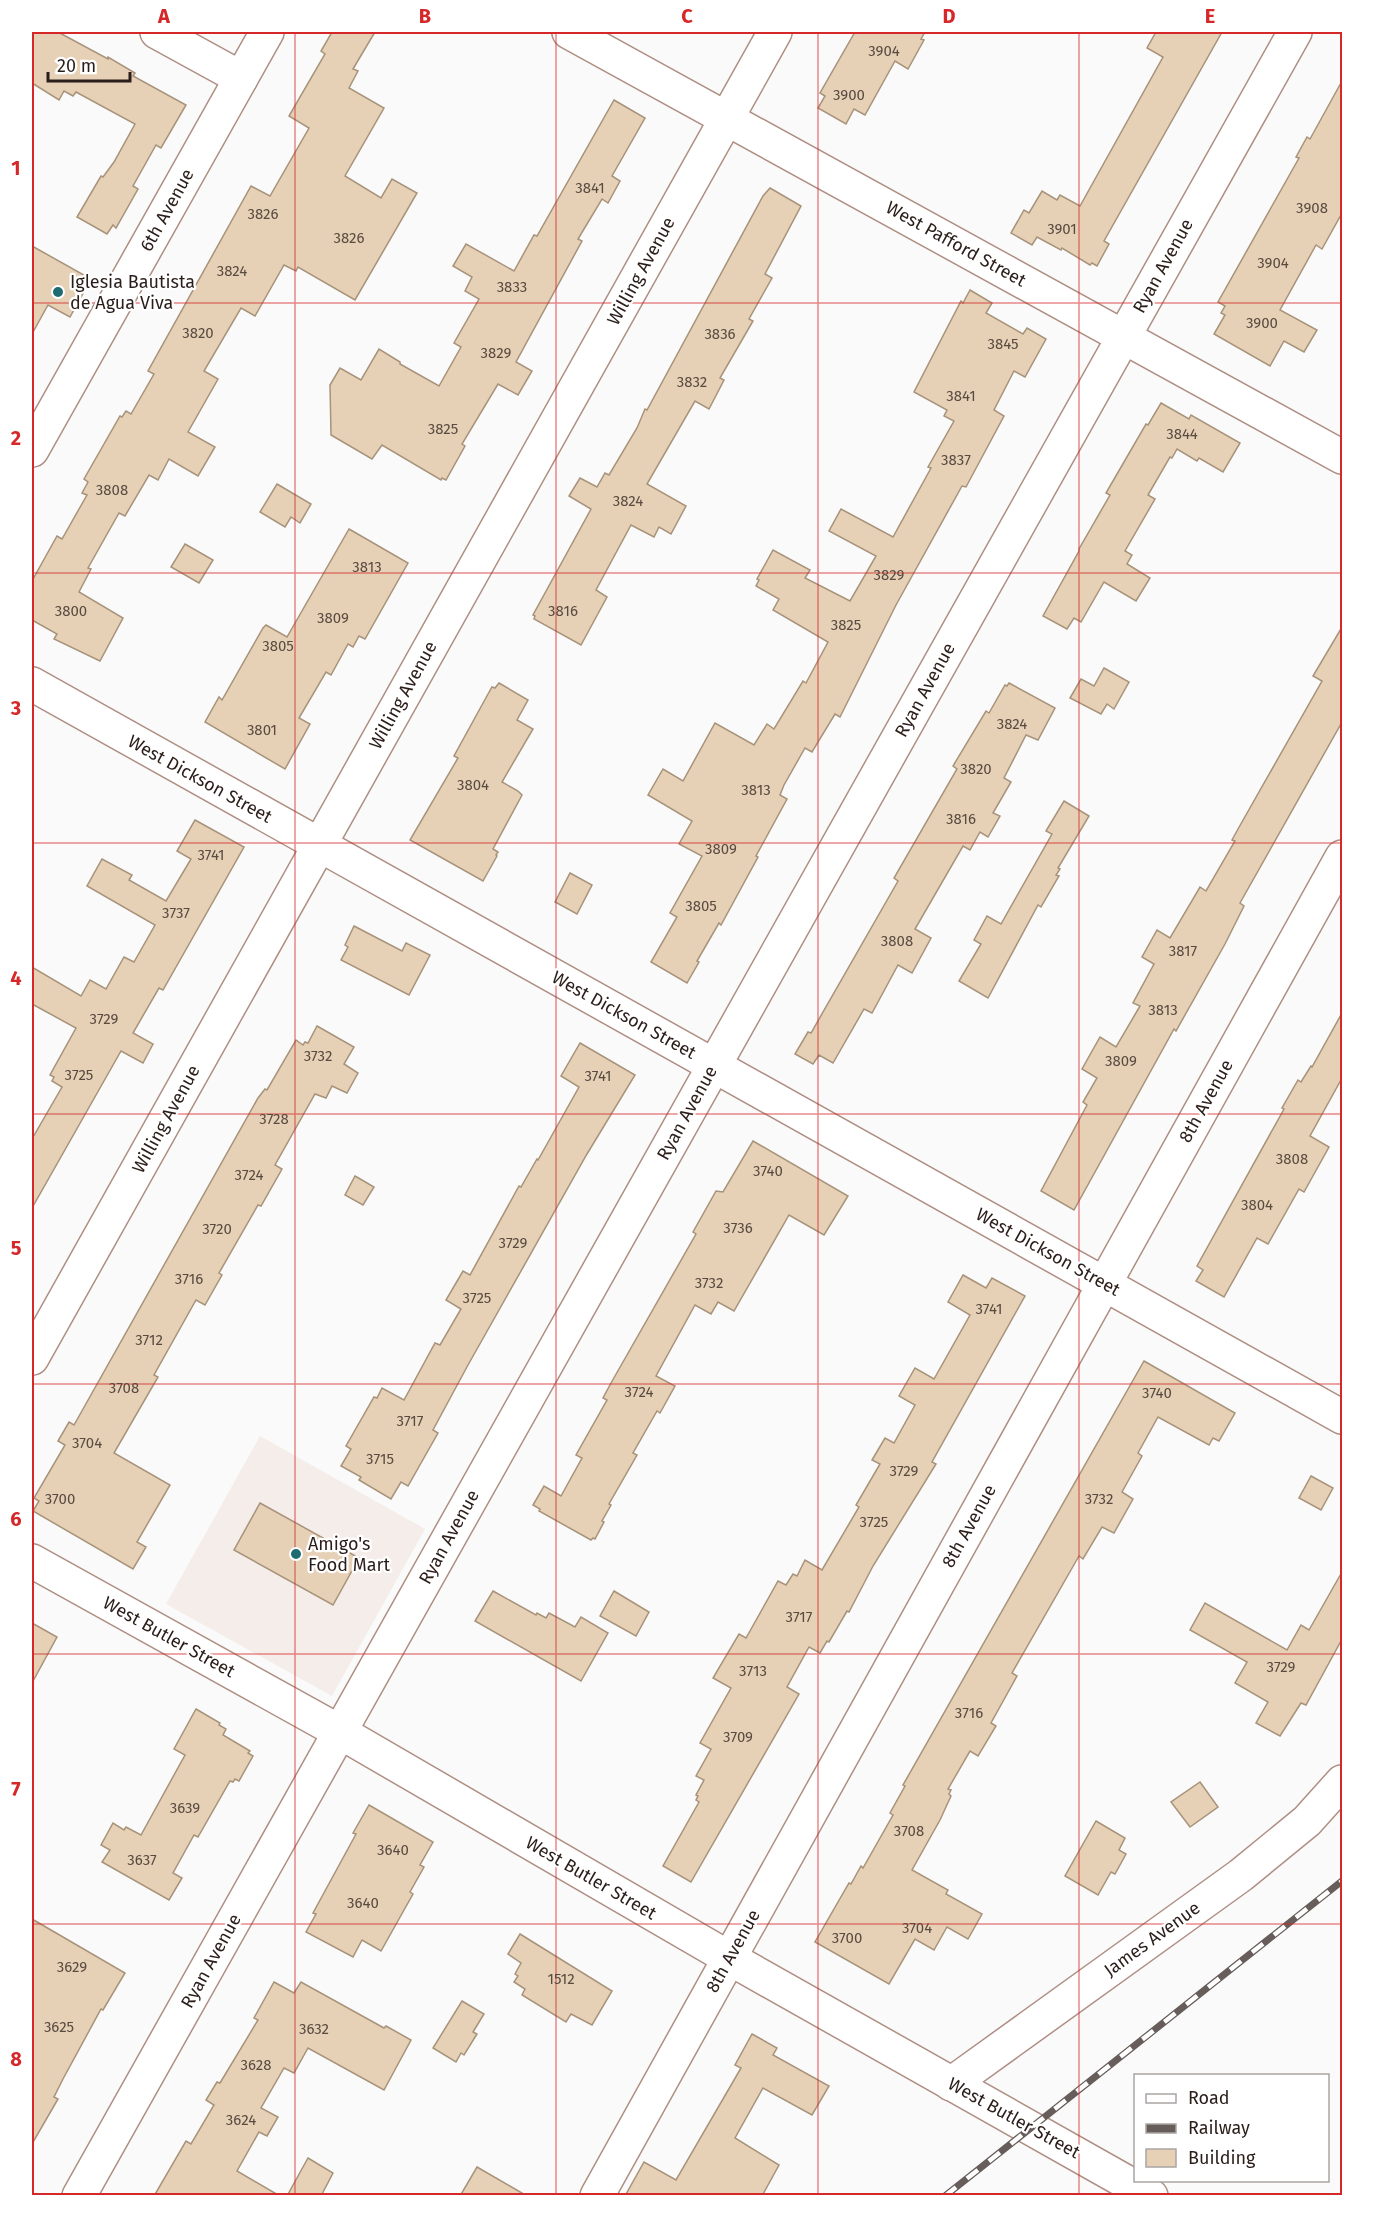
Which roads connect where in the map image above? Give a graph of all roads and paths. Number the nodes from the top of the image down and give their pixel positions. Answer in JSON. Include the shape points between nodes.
{"nodes":[{"id":1,"x":157,"y":32,"type":"edge"},
{"id":2,"x":267,"y":32,"type":"edge"},
{"id":3,"x":569,"y":32,"type":"edge"},
{"id":4,"x":775,"y":32,"type":"edge"},
{"id":5,"x":1295,"y":32,"type":"edge"},
{"id":6,"x":241,"y":78,"type":"junction"},
{"id":7,"x":727,"y":117,"type":"junction"},
{"id":8,"x":1124,"y":336,"type":"junction"},
{"id":9,"x":32,"y":450,"type":"edge"},
{"id":10,"x":1342,"y":457,"type":"edge"},
{"id":11,"x":32,"y":684,"type":"edge"},
{"id":12,"x":319,"y":845,"type":"junction"},
{"id":13,"x":1342,"y":856,"type":"edge"},
{"id":14,"x":714,"y":1065,"type":"junction"},
{"id":15,"x":1104,"y":1284,"type":"junction"},
{"id":16,"x":32,"y":1358,"type":"edge"},
{"id":17,"x":1342,"y":1417,"type":"edge"},
{"id":18,"x":32,"y":1561,"type":"edge"},
{"id":19,"x":340,"y":1732,"type":"junction"},
{"id":20,"x":1342,"y":1782,"type":"edge"},
{"id":21,"x":729,"y":1958,"type":"junction"},
{"id":22,"x":951,"y":2084,"type":"junction"},
{"id":23,"x":1136,"y":2192,"type":"edge"},
{"id":24,"x":79,"y":2196,"type":"edge"},
{"id":25,"x":597,"y":2196,"type":"edge"}],
"edges":[{"from":1,"to":6,"type":"street"},
{"from":2,"to":6,"type":"street","name":"6th Avenue"},
{"from":3,"to":7,"type":"street","name":"West Pafford Street"},
{"from":4,"to":7,"type":"street","name":"Willing Avenue"},
{"from":5,"to":8,"type":"street","name":"Ryan Avenue"},
{"from":6,"to":9,"type":"street","name":"6th Avenue"},
{"from":7,"to":8,"type":"street","name":"West Pafford Street"},
{"from":7,"to":12,"type":"street","name":"Willing Avenue"},
{"from":8,"to":10,"type":"street","name":"West Pafford Street"},
{"from":8,"to":14,"type":"street","name":"Ryan Avenue"},
{"from":11,"to":12,"type":"street","name":"West Dickson Street"},
{"from":12,"to":14,"type":"street","name":"West Dickson Street"},
{"from":12,"to":16,"type":"street","name":"Willing Avenue"},
{"from":13,"to":15,"type":"street","name":"8th Avenue"},
{"from":14,"to":15,"type":"street","name":"West Dickson Street"},
{"from":14,"to":19,"type":"street","name":"Ryan Avenue"},
{"from":15,"to":17,"type":"street","name":"West Dickson Street"},
{"from":15,"to":21,"type":"street","name":"8th Avenue"},
{"from":18,"to":19,"type":"street","name":"West Butler Street"},
{"from":19,"to":21,"type":"street","name":"West Butler Street"},
{"from":19,"to":24,"type":"street","name":"Ryan Avenue"},
{"from":20,"to":22,"type":"street","name":"James Avenue","via":[[1306,1821],[1241,1875]]},
{"from":21,"to":22,"type":"street","name":"West Butler Street"},
{"from":21,"to":25,"type":"street","name":"8th Avenue"},
{"from":22,"to":23,"type":"street","name":"West Butler Street"}]}
